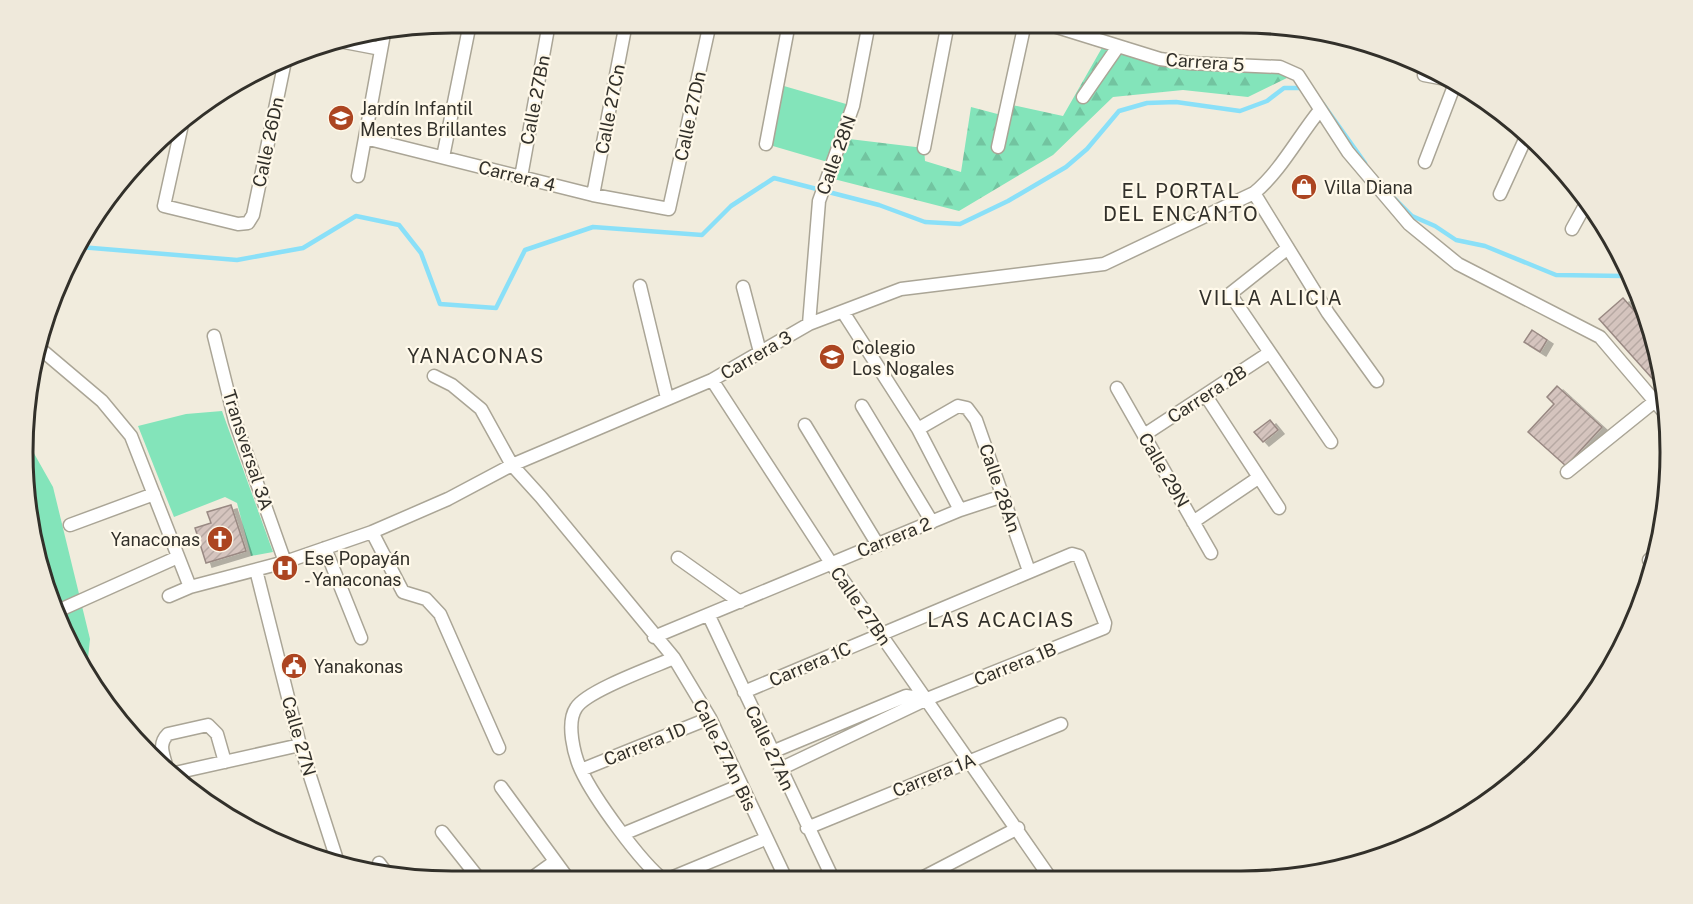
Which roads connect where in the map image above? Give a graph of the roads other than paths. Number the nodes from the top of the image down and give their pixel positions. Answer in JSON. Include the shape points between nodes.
{"nodes":[{"id":1,"x":468,"y":33,"type":"edge"},
{"id":2,"x":547,"y":33,"type":"edge"},
{"id":3,"x":624,"y":33,"type":"edge"},
{"id":4,"x":708,"y":33,"type":"edge"},
{"id":5,"x":787,"y":33,"type":"edge"},
{"id":6,"x":867,"y":33,"type":"edge"},
{"id":7,"x":946,"y":33,"type":"edge"},
{"id":8,"x":1023,"y":33,"type":"edge"},
{"id":9,"x":1073,"y":33,"type":"edge"},
{"id":10,"x":383,"y":39,"type":"edge"},
{"id":11,"x":356,"y":44,"type":"edge"},
{"id":12,"x":1117,"y":48,"type":"junction"},
{"id":13,"x":381,"y":49,"type":"junction"},
{"id":14,"x":283,"y":69,"type":"edge"},
{"id":15,"x":1453,"y":90,"type":"edge"},
{"id":16,"x":1083,"y":97,"type":"dead end"},
{"id":17,"x":1319,"y":107,"type":"junction"},
{"id":18,"x":180,"y":134,"type":"edge"},
{"id":19,"x":365,"y":138,"type":"junction"},
{"id":20,"x":1524,"y":143,"type":"edge"},
{"id":21,"x":766,"y":144,"type":"dead end"},
{"id":22,"x":998,"y":147,"type":"dead end"},
{"id":23,"x":924,"y":148,"type":"dead end"},
{"id":24,"x":443,"y":157,"type":"junction"},
{"id":25,"x":1425,"y":162,"type":"dead end"},
{"id":26,"x":358,"y":176,"type":"dead end"},
{"id":27,"x":520,"y":177,"type":"junction"},
{"id":28,"x":1254,"y":193,"type":"junction"},
{"id":29,"x":1500,"y":194,"type":"dead end"},
{"id":30,"x":593,"y":195,"type":"junction"},
{"id":31,"x":669,"y":209,"type":"joint"},
{"id":32,"x":1582,"y":210,"type":"edge"},
{"id":33,"x":1572,"y":228,"type":"dead end"},
{"id":34,"x":1288,"y":248,"type":"junction"},
{"id":35,"x":640,"y":286,"type":"dead end"},
{"id":36,"x":743,"y":287,"type":"dead end"},
{"id":37,"x":843,"y":312,"type":"junction"},
{"id":38,"x":809,"y":324,"type":"junction"},
{"id":39,"x":214,"y":336,"type":"dead end"},
{"id":40,"x":760,"y":352,"type":"junction"},
{"id":41,"x":45,"y":353,"type":"edge"},
{"id":42,"x":1269,"y":353,"type":"junction"},
{"id":43,"x":434,"y":376,"type":"dead end"},
{"id":44,"x":712,"y":380,"type":"junction"},
{"id":45,"x":1377,"y":381,"type":"dead end"},
{"id":46,"x":1117,"y":388,"type":"dead end"},
{"id":47,"x":1206,"y":396,"type":"junction"},
{"id":48,"x":667,"y":398,"type":"junction"},
{"id":49,"x":1656,"y":400,"type":"edge"},
{"id":50,"x":1654,"y":402,"type":"junction"},
{"id":51,"x":1657,"y":405,"type":"edge"},
{"id":52,"x":862,"y":406,"type":"dead end"},
{"id":53,"x":805,"y":425,"type":"dead end"},
{"id":54,"x":918,"y":429,"type":"junction"},
{"id":55,"x":1144,"y":435,"type":"junction"},
{"id":56,"x":1331,"y":442,"type":"dead end"},
{"id":57,"x":512,"y":465,"type":"junction"},
{"id":58,"x":1567,"y":472,"type":"dead end"},
{"id":59,"x":1258,"y":478,"type":"junction"},
{"id":60,"x":154,"y":494,"type":"junction"},
{"id":61,"x":1003,"y":496,"type":"junction"},
{"id":62,"x":1279,"y":508,"type":"dead end"},
{"id":63,"x":960,"y":510,"type":"junction"},
{"id":64,"x":932,"y":522,"type":"junction"},
{"id":65,"x":1193,"y":522,"type":"junction"},
{"id":66,"x":70,"y":525,"type":"dead end"},
{"id":67,"x":372,"y":532,"type":"junction"},
{"id":68,"x":878,"y":545,"type":"junction"},
{"id":69,"x":325,"y":548,"type":"junction"},
{"id":70,"x":1211,"y":553,"type":"dead end"},
{"id":71,"x":178,"y":557,"type":"junction"},
{"id":72,"x":678,"y":558,"type":"dead end"},
{"id":73,"x":285,"y":562,"type":"junction"},
{"id":74,"x":831,"y":562,"type":"junction"},
{"id":75,"x":256,"y":570,"type":"junction"},
{"id":76,"x":1029,"y":571,"type":"junction"},
{"id":77,"x":190,"y":587,"type":"junction"},
{"id":78,"x":169,"y":596,"type":"dead end"},
{"id":79,"x":740,"y":602,"type":"junction"},
{"id":80,"x":64,"y":608,"type":"edge"},
{"id":81,"x":709,"y":616,"type":"junction"},
{"id":82,"x":1104,"y":628,"type":"joint"},
{"id":83,"x":880,"y":633,"type":"junction"},
{"id":84,"x":654,"y":637,"type":"junction"},
{"id":85,"x":361,"y":638,"type":"dead end"},
{"id":86,"x":674,"y":658,"type":"junction"},
{"id":87,"x":744,"y":692,"type":"junction"},
{"id":88,"x":927,"y":699,"type":"junction"},
{"id":89,"x":710,"y":718,"type":"junction"},
{"id":90,"x":1061,"y":724,"type":"dead end"},
{"id":91,"x":300,"y":745,"type":"junction"},
{"id":92,"x":499,"y":748,"type":"dead end"},
{"id":93,"x":772,"y":752,"type":"junction"},
{"id":94,"x":164,"y":755,"type":"edge"},
{"id":95,"x":969,"y":760,"type":"junction"},
{"id":96,"x":225,"y":762,"type":"junction"},
{"id":97,"x":780,"y":769,"type":"junction"},
{"id":98,"x":581,"y":770,"type":"junction"},
{"id":99,"x":182,"y":772,"type":"edge"},
{"id":100,"x":741,"y":785,"type":"junction"},
{"id":101,"x":501,"y":787,"type":"dead end"},
{"id":102,"x":807,"y":828,"type":"junction"},
{"id":103,"x":1018,"y":828,"type":"junction"},
{"id":104,"x":442,"y":832,"type":"dead end"},
{"id":105,"x":623,"y":834,"type":"junction"},
{"id":106,"x":765,"y":839,"type":"junction"},
{"id":107,"x":335,"y":854,"type":"edge"},
{"id":108,"x":554,"y":862,"type":"junction"},
{"id":109,"x":473,"y":871,"type":"edge"},
{"id":110,"x":542,"y":871,"type":"edge"},
{"id":111,"x":562,"y":871,"type":"edge"},
{"id":112,"x":653,"y":871,"type":"edge"},
{"id":113,"x":687,"y":871,"type":"edge"},
{"id":114,"x":782,"y":871,"type":"edge"},
{"id":115,"x":829,"y":871,"type":"edge"},
{"id":116,"x":935,"y":871,"type":"edge"},
{"id":117,"x":1047,"y":871,"type":"edge"}],
"edges":[{"from":1,"to":24,"type":"street"},
{"from":2,"to":27,"type":"street","name":"Calle 27Bn"},
{"from":3,"to":30,"type":"street","name":"Calle 27Cn"},
{"from":4,"to":31,"type":"street","name":"Calle 27Dn"},
{"from":5,"to":21,"type":"street"},
{"from":6,"to":38,"type":"street","name":"Calle 28N","via":[[853,106],[819,201]]},
{"from":7,"to":23,"type":"street"},
{"from":8,"to":22,"type":"street"},
{"from":9,"to":12,"type":"street","name":"Carrera 5"},
{"from":10,"to":13,"type":"street"},
{"from":11,"to":13,"type":"street"},
{"from":12,"to":16,"type":"street"},
{"from":12,"to":17,"type":"street","name":"Carrera 5","via":[[1189,63],[1280,67],[1298,75]]},
{"from":13,"to":19,"type":"street"},
{"from":14,"to":18,"type":"street","name":"Calle 26Dn","via":[[254,215],[248,223],[164,206]]},
{"from":15,"to":25,"type":"street"},
{"from":17,"to":28,"type":"street","name":"Carrera 3","via":[[1269,181]]},
{"from":17,"to":50,"type":"street","via":[[1348,152],[1409,224],[1458,264],[1600,337]]},
{"from":19,"to":24,"type":"street","name":"Carrera 4"},
{"from":19,"to":26,"type":"street"},
{"from":20,"to":29,"type":"street"},
{"from":24,"to":27,"type":"street","name":"Carrera 4"},
{"from":27,"to":30,"type":"street","name":"Carrera 4"},
{"from":28,"to":34,"type":"street"},
{"from":28,"to":37,"type":"street","name":"Carrera 3","via":[[1104,264],[901,289]]},
{"from":30,"to":31,"type":"street","name":"Carrera 4"},
{"from":32,"to":33,"type":"street"},
{"from":34,"to":42,"type":"street","via":[[1230,294]]},
{"from":34,"to":45,"type":"street"},
{"from":35,"to":48,"type":"street"},
{"from":36,"to":40,"type":"street"},
{"from":37,"to":38,"type":"street","name":"Carrera 3"},
{"from":37,"to":54,"type":"street"},
{"from":38,"to":40,"type":"street","name":"Carrera 3"},
{"from":39,"to":73,"type":"street","name":"Transversal 3A","via":[[236,421]]},
{"from":40,"to":44,"type":"street","name":"Carrera 3"},
{"from":41,"to":60,"type":"street","via":[[117,417],[131,436]]},
{"from":42,"to":47,"type":"street","name":"Carrera 2B"},
{"from":42,"to":56,"type":"street"},
{"from":43,"to":57,"type":"street","via":[[481,409]]},
{"from":44,"to":48,"type":"street","name":"Carrera 3"},
{"from":44,"to":74,"type":"street","name":"Calle 27Bn"},
{"from":46,"to":55,"type":"street","name":"Calle 29N"},
{"from":47,"to":55,"type":"street","name":"Carrera 2B"},
{"from":47,"to":59,"type":"street"},
{"from":48,"to":57,"type":"street","name":"Carrera 3"},
{"from":49,"to":50,"type":"street"},
{"from":50,"to":51,"type":"street"},
{"from":50,"to":58,"type":"street"},
{"from":52,"to":64,"type":"street"},
{"from":53,"to":68,"type":"street"},
{"from":54,"to":61,"type":"street","name":"Calle 28An","via":[[958,406],[967,408],[976,420]]},
{"from":54,"to":63,"type":"street"},
{"from":55,"to":65,"type":"street","name":"Calle 29N"},
{"from":57,"to":67,"type":"street","name":"Carrera 3","via":[[448,499]]},
{"from":57,"to":84,"type":"street","via":[[542,496]]},
{"from":59,"to":62,"type":"street"},
{"from":59,"to":65,"type":"street"},
{"from":60,"to":66,"type":"street"},
{"from":60,"to":71,"type":"street"},
{"from":61,"to":63,"type":"street","name":"Carrera 2"},
{"from":61,"to":76,"type":"street","name":"Calle 28An"},
{"from":63,"to":64,"type":"street","name":"Carrera 2"},
{"from":64,"to":68,"type":"street","name":"Carrera 2"},
{"from":65,"to":70,"type":"street","name":"Calle 29N"},
{"from":67,"to":69,"type":"street","name":"Carrera 3"},
{"from":67,"to":92,"type":"street","via":[[403,592],[426,599],[440,614]]},
{"from":68,"to":74,"type":"street","name":"Carrera 2"},
{"from":69,"to":73,"type":"street","name":"Carrera 3"},
{"from":69,"to":85,"type":"street"},
{"from":71,"to":77,"type":"street"},
{"from":71,"to":80,"type":"street"},
{"from":72,"to":79,"type":"street"},
{"from":73,"to":75,"type":"street","name":"Carrera 3"},
{"from":74,"to":79,"type":"street","name":"Carrera 2"},
{"from":74,"to":83,"type":"street","name":"Calle 27Bn"},
{"from":75,"to":77,"type":"street","name":"Carrera 3"},
{"from":75,"to":91,"type":"street","name":"Calle 27N"},
{"from":76,"to":82,"type":"street","name":"Carrera 1C","via":[[1076,553]]},
{"from":76,"to":83,"type":"street","name":"Carrera 1C"},
{"from":77,"to":78,"type":"street","name":"Carrera 3"},
{"from":79,"to":81,"type":"street","name":"Carrera 2"},
{"from":81,"to":84,"type":"street","name":"Carrera 2"},
{"from":81,"to":87,"type":"street","name":"Calle 27An"},
{"from":82,"to":88,"type":"street","name":"Carrera 1B"},
{"from":83,"to":87,"type":"street","name":"Carrera 1C"},
{"from":83,"to":88,"type":"street","name":"Calle 27Bn"},
{"from":84,"to":86,"type":"street","name":"Calle 27An Bis"},
{"from":86,"to":89,"type":"street","name":"Calle 27An Bis"},
{"from":86,"to":98,"type":"street","via":[[589,695],[576,707],[570,724]]},
{"from":87,"to":93,"type":"street","name":"Calle 27An"},
{"from":88,"to":93,"type":"street","name":"Carrera 1B","via":[[906,696]]},
{"from":88,"to":95,"type":"street","name":"Calle 27Bn"},
{"from":88,"to":97,"type":"street","name":"Carrera 1B"},
{"from":89,"to":98,"type":"street","name":"Carrera 1D"},
{"from":89,"to":100,"type":"street","name":"Calle 27An Bis"},
{"from":90,"to":95,"type":"street","name":"Carrera 1A"},
{"from":91,"to":96,"type":"street"},
{"from":91,"to":107,"type":"street","name":"Calle 27N"},
{"from":93,"to":97,"type":"street","name":"Calle 27An"},
{"from":94,"to":96,"type":"street","via":[[161,744],[168,734],[208,725],[217,734]]},
{"from":95,"to":102,"type":"street","name":"Carrera 1A"},
{"from":95,"to":103,"type":"street","name":"Calle 27Bn"},
{"from":96,"to":99,"type":"street"},
{"from":97,"to":102,"type":"street","name":"Calle 27An"},
{"from":98,"to":105,"type":"street"},
{"from":100,"to":105,"type":"street"},
{"from":100,"to":106,"type":"street","name":"Calle 27An Bis"},
{"from":101,"to":108,"type":"street"},
{"from":102,"to":115,"type":"street","name":"Calle 27An"},
{"from":103,"to":116,"type":"street"},
{"from":103,"to":117,"type":"street"},
{"from":104,"to":109,"type":"street"},
{"from":105,"to":112,"type":"street"},
{"from":106,"to":113,"type":"street"},
{"from":106,"to":114,"type":"street","name":"Calle 27An Bis"},
{"from":108,"to":110,"type":"street"},
{"from":108,"to":111,"type":"street"}]}
